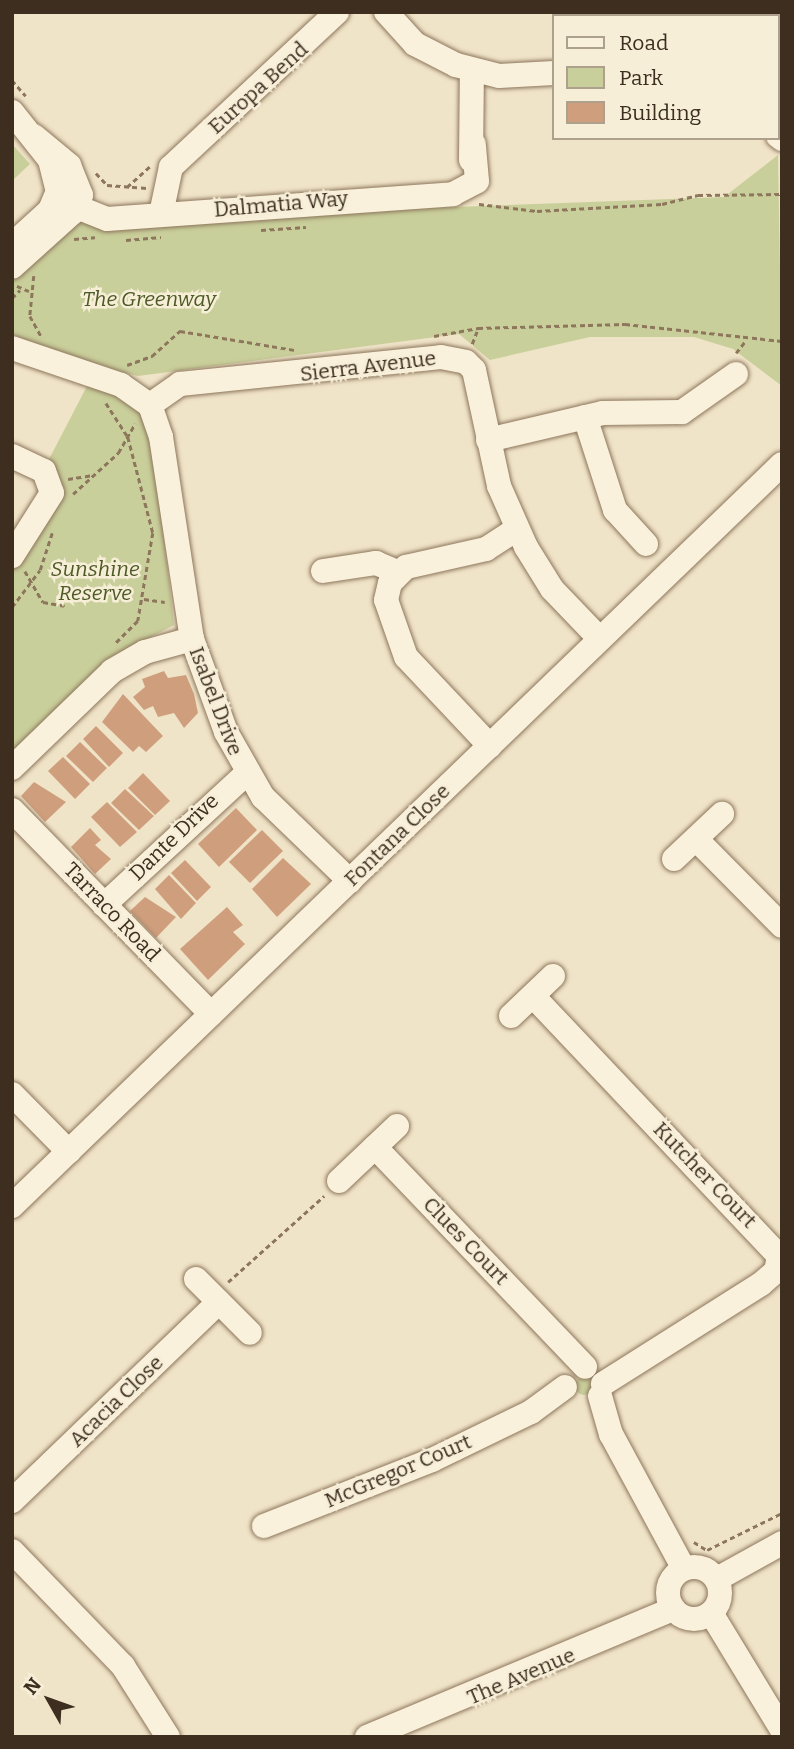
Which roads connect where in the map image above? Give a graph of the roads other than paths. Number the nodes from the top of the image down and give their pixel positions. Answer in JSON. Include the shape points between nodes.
{"nodes":[{"id":1,"x":352,"y":12,"type":"edge"},
{"id":2,"x":370,"y":12,"type":"edge"},
{"id":3,"x":333,"y":18,"type":"edge"},
{"id":4,"x":389,"y":18,"type":"edge"},
{"id":5,"x":481,"y":72,"type":"junction"},
{"id":6,"x":552,"y":73,"type":"edge"},
{"id":7,"x":22,"y":107,"type":"edge"},
{"id":8,"x":73,"y":203,"type":"junction"},
{"id":9,"x":167,"y":213,"type":"junction"},
{"id":10,"x":12,"y":245,"type":"edge"},
{"id":11,"x":22,"y":276,"type":"edge"},
{"id":12,"x":15,"y":348,"type":"edge"},
{"id":13,"x":736,"y":374,"type":"dead end"},
{"id":14,"x":154,"y":404,"type":"junction"},
{"id":15,"x":585,"y":417,"type":"junction"},
{"id":16,"x":488,"y":440,"type":"junction"},
{"id":17,"x":19,"y":459,"type":"edge"},
{"id":18,"x":782,"y":464,"type":"edge"},
{"id":19,"x":517,"y":529,"type":"junction"},
{"id":20,"x":646,"y":544,"type":"dead end"},
{"id":21,"x":13,"y":555,"type":"edge"},
{"id":22,"x":323,"y":571,"type":"dead end"},
{"id":23,"x":397,"y":572,"type":"junction"},
{"id":24,"x":192,"y":639,"type":"junction"},
{"id":25,"x":600,"y":639,"type":"junction"},
{"id":26,"x":490,"y":746,"type":"junction"},
{"id":27,"x":12,"y":768,"type":"edge"},
{"id":28,"x":247,"y":773,"type":"junction"},
{"id":29,"x":12,"y":810,"type":"edge"},
{"id":30,"x":722,"y":814,"type":"dead end"},
{"id":31,"x":696,"y":839,"type":"junction"},
{"id":32,"x":674,"y":859,"type":"dead end"},
{"id":33,"x":349,"y":881,"type":"junction"},
{"id":34,"x":104,"y":905,"type":"junction"},
{"id":35,"x":782,"y":926,"type":"edge"},
{"id":36,"x":554,"y":975,"type":"dead end"},
{"id":37,"x":533,"y":996,"type":"junction"},
{"id":38,"x":211,"y":1014,"type":"junction"},
{"id":39,"x":511,"y":1016,"type":"dead end"},
{"id":40,"x":12,"y":1094,"type":"edge"},
{"id":41,"x":397,"y":1126,"type":"dead end"},
{"id":42,"x":375,"y":1147,"type":"junction"},
{"id":43,"x":69,"y":1152,"type":"junction"},
{"id":44,"x":339,"y":1181,"type":"road end"},
{"id":45,"x":12,"y":1206,"type":"edge"},
{"id":46,"x":780,"y":1262,"type":"edge"},
{"id":47,"x":250,"y":1333,"type":"dead end"},
{"id":48,"x":584,"y":1385,"type":"junction"},
{"id":49,"x":12,"y":1501,"type":"edge"},
{"id":50,"x":264,"y":1526,"type":"dead end"},
{"id":51,"x":782,"y":1543,"type":"edge"},
{"id":52,"x":12,"y":1551,"type":"edge"},
{"id":53,"x":684,"y":1569,"type":"junction"},
{"id":54,"x":717,"y":1579,"type":"junction"},
{"id":55,"x":673,"y":1609,"type":"junction"},
{"id":56,"x":711,"y":1613,"type":"junction"},
{"id":57,"x":782,"y":1730,"type":"edge"},
{"id":58,"x":168,"y":1737,"type":"edge"},
{"id":59,"x":367,"y":1737,"type":"edge"}],
"edges":[{"from":1,"to":3,"type":"street","name":"Europa Bend"},
{"from":2,"to":4,"type":"street"},
{"from":3,"to":9,"type":"street","name":"Europa Bend","via":[[188,152]]},
{"from":4,"to":5,"type":"street","via":[[429,53]]},
{"from":5,"to":6,"type":"street"},
{"from":5,"to":9,"type":"street","name":"Dalmatia Way","via":[[473,116],[474,144],[461,179],[429,192]]},
{"from":7,"to":8,"type":"street"},
{"from":8,"to":9,"type":"street","name":"Dalmatia Way","via":[[133,216]]},
{"from":8,"to":10,"type":"street"},
{"from":8,"to":11,"type":"street"},
{"from":12,"to":14,"type":"street"},
{"from":13,"to":15,"type":"street","via":[[682,412]]},
{"from":14,"to":16,"type":"street","name":"Sierra Avenue","via":[[206,384],[454,356],[474,370]]},
{"from":14,"to":24,"type":"street","name":"Isabel Drive"},
{"from":15,"to":16,"type":"street"},
{"from":15,"to":20,"type":"street","via":[[615,510]]},
{"from":16,"to":19,"type":"street","name":"Sierra Avenue"},
{"from":17,"to":21,"type":"street","via":[[39,486],[47,518]]},
{"from":18,"to":25,"type":"street","name":"Fontana Close"},
{"from":19,"to":23,"type":"street","via":[[486,549],[417,562]]},
{"from":19,"to":25,"type":"street","name":"Sierra Avenue","via":[[552,589]]},
{"from":22,"to":23,"type":"street","via":[[376,563]]},
{"from":23,"to":26,"type":"street","via":[[386,600],[406,657]]},
{"from":24,"to":27,"type":"street","via":[[145,652],[112,671]]},
{"from":24,"to":28,"type":"street","name":"Isabel Drive"},
{"from":25,"to":26,"type":"street","name":"Fontana Close"},
{"from":26,"to":33,"type":"street","name":"Fontana Close"},
{"from":28,"to":33,"type":"street","name":"Isabel Drive","via":[[299,836]]},
{"from":28,"to":34,"type":"street","name":"Dante Drive"},
{"from":29,"to":34,"type":"street","name":"Tarraco Road"},
{"from":30,"to":31,"type":"street"},
{"from":31,"to":32,"type":"street"},
{"from":31,"to":35,"type":"street"},
{"from":33,"to":38,"type":"street","name":"Fontana Close"},
{"from":34,"to":38,"type":"street","name":"Tarraco Road"},
{"from":36,"to":37,"type":"street"},
{"from":37,"to":39,"type":"street"},
{"from":37,"to":46,"type":"street","name":"Kutcher Court","via":[[764,1236]]},
{"from":38,"to":43,"type":"street","name":"Fontana Close"},
{"from":40,"to":43,"type":"street"},
{"from":41,"to":42,"type":"street"},
{"from":42,"to":44,"type":"street"},
{"from":42,"to":48,"type":"street","name":"Clues Court","via":[[553,1338]]},
{"from":43,"to":45,"type":"street","name":"Fontana Close"},
{"from":46,"to":48,"type":"street","name":"Kutcher Court","via":[[761,1284]]},
{"from":47,"to":49,"type":"street","name":"Acacia Close","via":[[209,1293]]},
{"from":48,"to":50,"type":"street","name":"McGregor Court","via":[[432,1460]]},
{"from":48,"to":53,"type":"street","name":"Clues Court"},
{"from":51,"to":54,"type":"street"},
{"from":52,"to":58,"type":"street","via":[[122,1667]]},
{"from":53,"to":54,"type":"street","via":[[703,1568]]},
{"from":53,"to":55,"type":"street","via":[[670,1582]]},
{"from":54,"to":56,"type":"street","via":[[720,1596]]},
{"from":55,"to":56,"type":"street","via":[[695,1620]]},
{"from":55,"to":59,"type":"street","name":"The Avenue"},
{"from":56,"to":57,"type":"street"}]}
